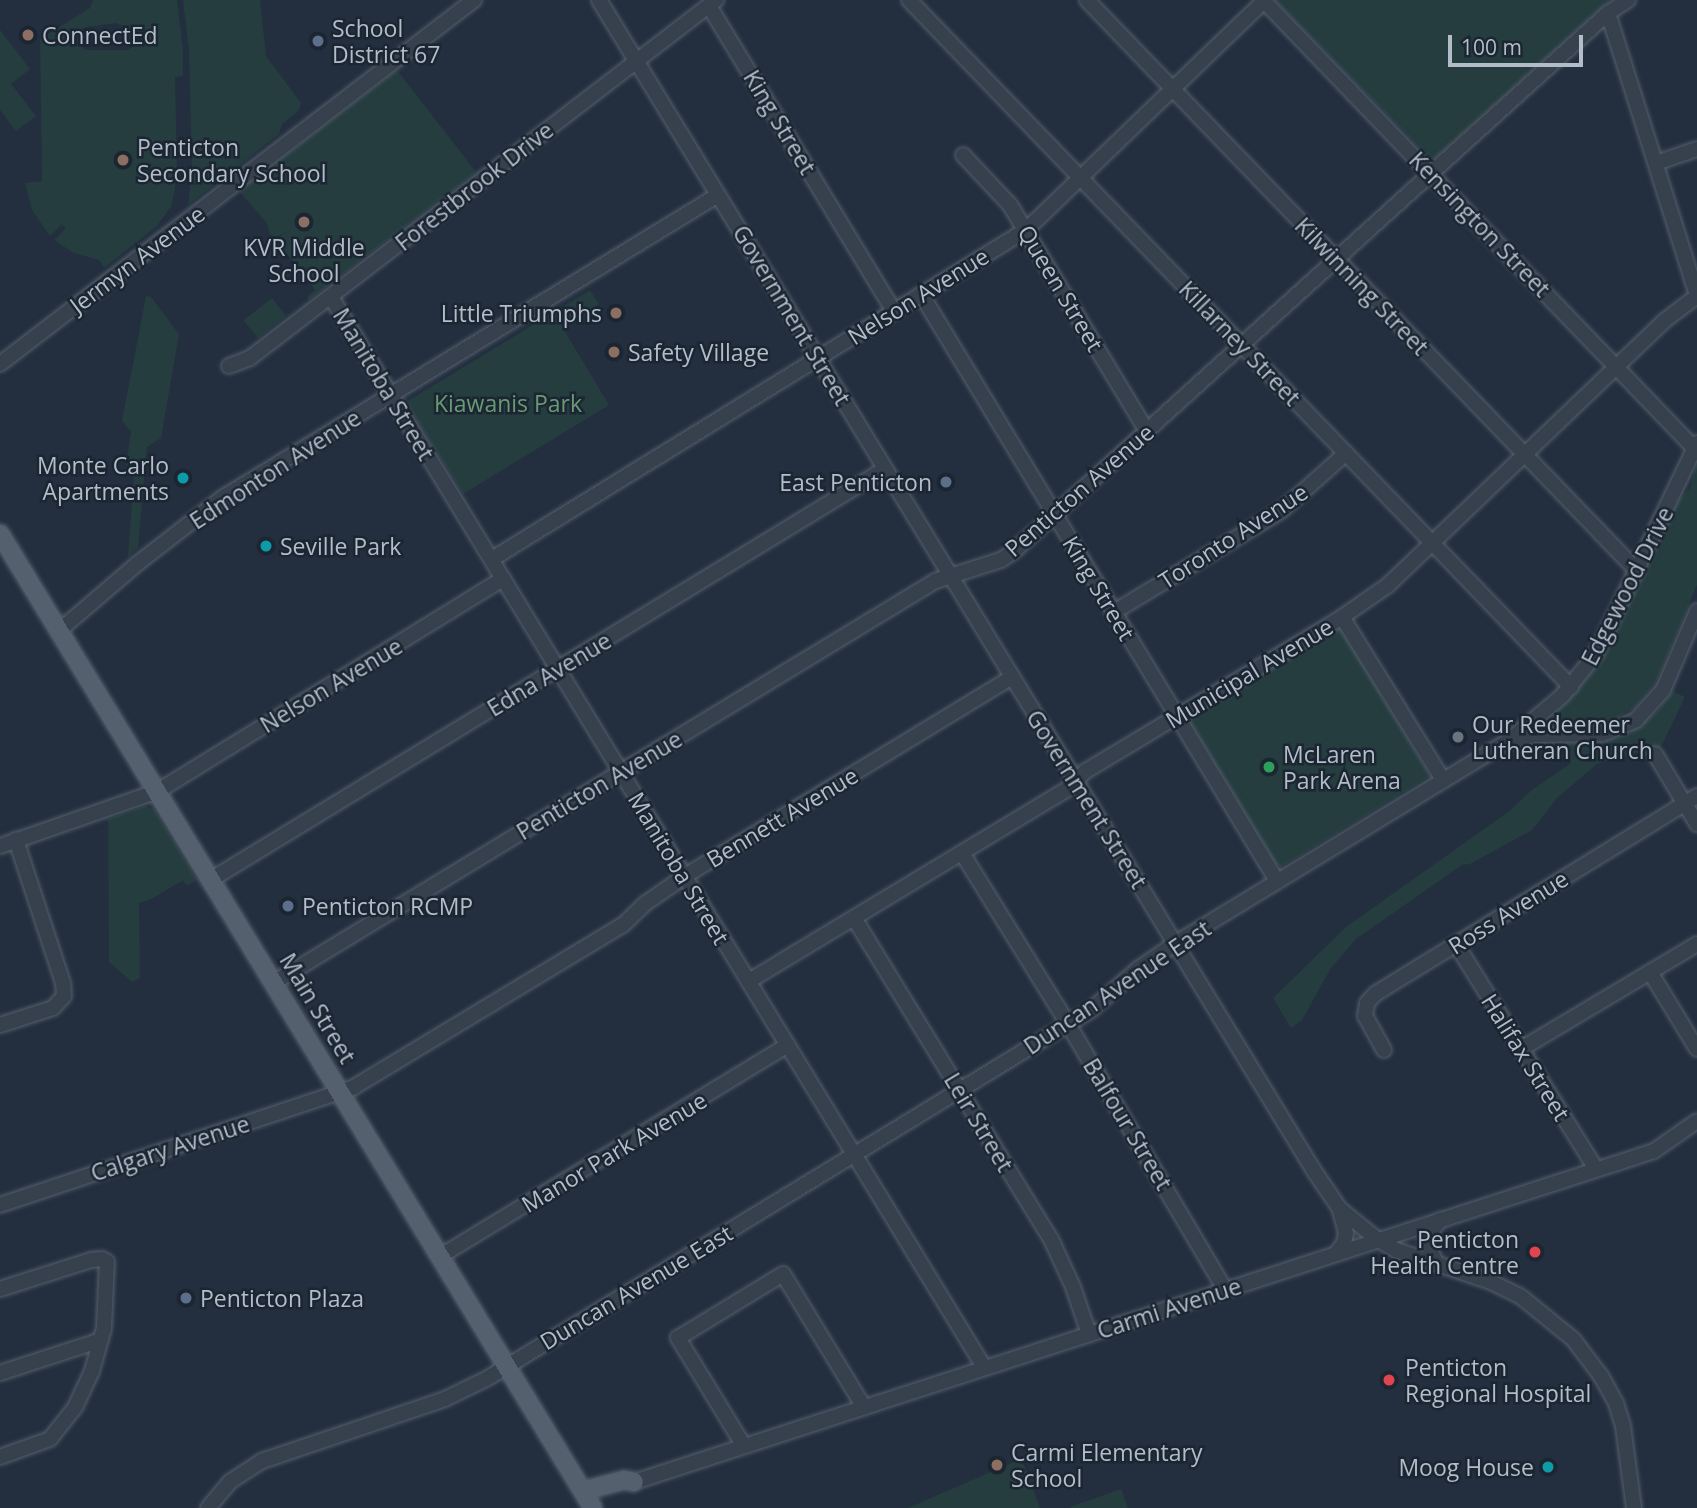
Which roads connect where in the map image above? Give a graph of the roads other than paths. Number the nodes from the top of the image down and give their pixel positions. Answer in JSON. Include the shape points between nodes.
{"nodes":[{"id":1,"x":474,"y":0,"type":"edge"},
{"id":2,"x":599,"y":0,"type":"edge"},
{"id":3,"x":909,"y":0,"type":"edge"},
{"id":4,"x":1087,"y":0,"type":"edge"},
{"id":5,"x":1629,"y":0,"type":"edge"},
{"id":6,"x":1264,"y":1,"type":"edge"},
{"id":7,"x":713,"y":3,"type":"edge"},
{"id":8,"x":1608,"y":13,"type":"junction"},
{"id":9,"x":637,"y":61,"type":"junction"},
{"id":10,"x":1173,"y":89,"type":"junction"},
{"id":11,"x":1697,"y":149,"type":"edge"},
{"id":12,"x":963,"y":155,"type":"dead end"},
{"id":13,"x":1656,"y":163,"type":"junction"},
{"id":14,"x":1431,"y":173,"type":"junction"},
{"id":15,"x":1081,"y":177,"type":"junction"},
{"id":16,"x":718,"y":195,"type":"junction"},
{"id":17,"x":1026,"y":230,"type":"junction"},
{"id":18,"x":1336,"y":259,"type":"junction"},
{"id":19,"x":921,"y":294,"type":"junction"},
{"id":20,"x":1697,"y":295,"type":"edge"},
{"id":21,"x":331,"y":297,"type":"junction"},
{"id":22,"x":894,"y":311,"type":"junction"},
{"id":23,"x":1242,"y":344,"type":"junction"},
{"id":24,"x":818,"y":358,"type":"junction"},
{"id":25,"x":0,"y":364,"type":"edge"},
{"id":26,"x":229,"y":366,"type":"dead end"},
{"id":27,"x":1617,"y":366,"type":"junction"},
{"id":28,"x":390,"y":395,"type":"junction"},
{"id":29,"x":1147,"y":431,"type":"junction"},
{"id":30,"x":1696,"y":446,"type":"edge"},
{"id":31,"x":1346,"y":453,"type":"junction"},
{"id":32,"x":1525,"y":455,"type":"junction"},
{"id":33,"x":885,"y":469,"type":"junction"},
{"id":34,"x":1054,"y":514,"type":"junction"},
{"id":35,"x":0,"y":534,"type":"edge"},
{"id":36,"x":1434,"y":542,"type":"junction"},
{"id":37,"x":492,"y":559,"type":"junction"},
{"id":38,"x":1637,"y":570,"type":"junction"},
{"id":39,"x":950,"y":576,"type":"junction"},
{"id":40,"x":503,"y":579,"type":"junction"},
{"id":41,"x":1697,"y":611,"type":"edge"},
{"id":42,"x":1114,"y":612,"type":"junction"},
{"id":43,"x":1342,"y":617,"type":"junction"},
{"id":44,"x":60,"y":630,"type":"junction"},
{"id":45,"x":1681,"y":649,"type":"junction"},
{"id":46,"x":1697,"y":654,"type":"edge"},
{"id":47,"x":558,"y":668,"type":"junction"},
{"id":48,"x":1012,"y":677,"type":"junction"},
{"id":49,"x":1571,"y":687,"type":"junction"},
{"id":50,"x":1177,"y":716,"type":"junction"},
{"id":51,"x":1505,"y":743,"type":"junction"},
{"id":52,"x":1655,"y":754,"type":"dead end"},
{"id":53,"x":621,"y":771,"type":"junction"},
{"id":54,"x":1443,"y":780,"type":"junction"},
{"id":55,"x":1075,"y":782,"type":"junction"},
{"id":56,"x":158,"y":790,"type":"junction"},
{"id":57,"x":1691,"y":800,"type":"edge"},
{"id":58,"x":1697,"y":824,"type":"edge"},
{"id":59,"x":16,"y":840,"type":"junction"},
{"id":60,"x":0,"y":846,"type":"edge"},
{"id":61,"x":962,"y":853,"type":"junction"},
{"id":62,"x":685,"y":876,"type":"junction"},
{"id":63,"x":212,"y":879,"type":"junction"},
{"id":64,"x":1277,"y":881,"type":"junction"},
{"id":65,"x":854,"y":918,"type":"junction"},
{"id":66,"x":1176,"y":943,"type":"junction"},
{"id":67,"x":1456,"y":944,"type":"junction"},
{"id":68,"x":1697,"y":944,"type":"edge"},
{"id":69,"x":1650,"y":972,"type":"junction"},
{"id":70,"x":749,"y":981,"type":"junction"},
{"id":71,"x":275,"y":982,"type":"junction"},
{"id":72,"x":1068,"y":1024,"type":"junction"},
{"id":73,"x":0,"y":1025,"type":"edge"},
{"id":74,"x":788,"y":1045,"type":"junction"},
{"id":75,"x":1521,"y":1049,"type":"junction"},
{"id":76,"x":1697,"y":1049,"type":"edge"},
{"id":77,"x":1384,"y":1050,"type":"dead end"},
{"id":78,"x":959,"y":1090,"type":"junction"},
{"id":79,"x":341,"y":1092,"type":"junction"},
{"id":80,"x":1697,"y":1121,"type":"edge"},
{"id":81,"x":854,"y":1154,"type":"junction"},
{"id":82,"x":1597,"y":1169,"type":"junction"},
{"id":83,"x":0,"y":1205,"type":"edge"},
{"id":84,"x":1340,"y":1209,"type":"junction"},
{"id":85,"x":1440,"y":1220,"type":"junction"},
{"id":86,"x":1378,"y":1240,"type":"junction"},
{"id":87,"x":1336,"y":1254,"type":"junction"},
{"id":88,"x":439,"y":1257,"type":"junction"},
{"id":89,"x":1436,"y":1263,"type":"junction"},
{"id":90,"x":0,"y":1289,"type":"edge"},
{"id":91,"x":1226,"y":1290,"type":"junction"},
{"id":92,"x":1089,"y":1334,"type":"junction"},
{"id":93,"x":102,"y":1340,"type":"junction"},
{"id":94,"x":505,"y":1367,"type":"junction"},
{"id":95,"x":984,"y":1367,"type":"junction"},
{"id":96,"x":0,"y":1373,"type":"edge"},
{"id":97,"x":864,"y":1407,"type":"junction"},
{"id":98,"x":744,"y":1446,"type":"junction"},
{"id":99,"x":0,"y":1457,"type":"edge"},
{"id":100,"x":634,"y":1482,"type":"joint"},
{"id":101,"x":588,"y":1500,"type":"edge"},
{"id":102,"x":1633,"y":1505,"type":"edge"},
{"id":103,"x":208,"y":1508,"type":"edge"}],
"edges":[{"from":1,"to":25,"type":"street","name":"Jermyn Avenue"},
{"from":2,"to":9,"type":"street","name":"Government Street"},
{"from":3,"to":15,"type":"street","name":"Killarney Street"},
{"from":4,"to":10,"type":"street","name":"Kilwinning Street"},
{"from":5,"to":8,"type":"street","name":"Penticton Avenue"},
{"from":6,"to":10,"type":"street","name":"Nelson Avenue"},
{"from":6,"to":14,"type":"street","name":"Kensington Street"},
{"from":7,"to":9,"type":"street","name":"Forestbrook Drive"},
{"from":7,"to":22,"type":"street","name":"King Street"},
{"from":8,"to":13,"type":"street"},
{"from":8,"to":14,"type":"street","name":"Penticton Avenue"},
{"from":9,"to":16,"type":"street","name":"Government Street"},
{"from":9,"to":21,"type":"street","name":"Forestbrook Drive"},
{"from":10,"to":15,"type":"street","name":"Nelson Avenue"},
{"from":10,"to":18,"type":"street","name":"Kilwinning Street"},
{"from":11,"to":13,"type":"street"},
{"from":12,"to":17,"type":"street","name":"Queen Street","via":[[1010,205]]},
{"from":13,"to":20,"type":"street"},
{"from":14,"to":18,"type":"street","name":"Penticton Avenue"},
{"from":14,"to":27,"type":"street","name":"Kensington Street"},
{"from":15,"to":17,"type":"street","name":"Nelson Avenue"},
{"from":15,"to":23,"type":"street","name":"Killarney Street"},
{"from":16,"to":24,"type":"street","name":"Government Street"},
{"from":16,"to":28,"type":"street","name":"Edmonton Avenue"},
{"from":17,"to":19,"type":"street","name":"Nelson Avenue"},
{"from":17,"to":29,"type":"street","name":"Queen Street"},
{"from":18,"to":23,"type":"street","name":"Penticton Avenue"},
{"from":18,"to":32,"type":"street","name":"Kilwinning Street"},
{"from":19,"to":22,"type":"street","name":"Nelson Avenue"},
{"from":19,"to":34,"type":"street","name":"King Street"},
{"from":20,"to":27,"type":"street","name":"Municipal Avenue"},
{"from":21,"to":26,"type":"street","name":"Forestbrook Drive","via":[[250,358]]},
{"from":21,"to":28,"type":"street","name":"Manitoba Street"},
{"from":22,"to":24,"type":"street","name":"Nelson Avenue"},
{"from":23,"to":29,"type":"street","name":"Penticton Avenue"},
{"from":23,"to":31,"type":"street","name":"Killarney Street"},
{"from":24,"to":33,"type":"street","name":"Government Street"},
{"from":24,"to":37,"type":"street","name":"Nelson Avenue"},
{"from":27,"to":30,"type":"street","name":"Kensington Street"},
{"from":27,"to":32,"type":"street","name":"Municipal Avenue"},
{"from":28,"to":37,"type":"street","name":"Manitoba Street"},
{"from":28,"to":44,"type":"street","name":"Edmonton Avenue","via":[[222,498]]},
{"from":29,"to":34,"type":"street","name":"Penticton Avenue"},
{"from":30,"to":38,"type":"street","name":"Edgewood Drive"},
{"from":31,"to":36,"type":"street","name":"Killarney Street"},
{"from":31,"to":42,"type":"street","name":"Toronto Avenue","via":[[1281,511]]},
{"from":32,"to":36,"type":"street","name":"Municipal Avenue"},
{"from":32,"to":38,"type":"street","name":"Kilwinning Street"},
{"from":33,"to":39,"type":"street","name":"Government Street"},
{"from":33,"to":47,"type":"street","name":"Edna Avenue"},
{"from":34,"to":39,"type":"street","name":"Penticton Avenue","via":[[1005,557]]},
{"from":34,"to":42,"type":"street","name":"King Street"},
{"from":35,"to":44,"type":"main road","name":"Main Street"},
{"from":36,"to":43,"type":"street","name":"Municipal Avenue","via":[[1387,586]]},
{"from":36,"to":49,"type":"street","name":"Killarney Street"},
{"from":37,"to":40,"type":"street","name":"Manitoba Street"},
{"from":38,"to":49,"type":"street","name":"Edgewood Drive","via":[[1596,654]]},
{"from":39,"to":48,"type":"street","name":"Government Street"},
{"from":39,"to":53,"type":"street","name":"Penticton Avenue"},
{"from":40,"to":47,"type":"street","name":"Manitoba Street"},
{"from":40,"to":56,"type":"street","name":"Nelson Avenue"},
{"from":41,"to":45,"type":"street","name":"Duncan Avenue East"},
{"from":42,"to":50,"type":"street","name":"King Street"},
{"from":43,"to":50,"type":"street","name":"Municipal Avenue"},
{"from":43,"to":54,"type":"street"},
{"from":44,"to":56,"type":"main road","name":"Main Street"},
{"from":45,"to":46,"type":"street"},
{"from":45,"to":51,"type":"street","name":"Duncan Avenue East","via":[[1655,702],[1623,727],[1592,736],[1535,735]]},
{"from":47,"to":53,"type":"street","name":"Manitoba Street"},
{"from":47,"to":63,"type":"street","name":"Edna Avenue"},
{"from":48,"to":55,"type":"street","name":"Government Street"},
{"from":48,"to":62,"type":"street","name":"Bennett Avenue"},
{"from":49,"to":51,"type":"street","name":"Edgewood Drive"},
{"from":50,"to":55,"type":"street","name":"Municipal Avenue"},
{"from":50,"to":64,"type":"street","name":"King Street"},
{"from":51,"to":54,"type":"street","name":"Duncan Avenue East"},
{"from":52,"to":57,"type":"street"},
{"from":53,"to":62,"type":"street","name":"Manitoba Street"},
{"from":53,"to":71,"type":"street","name":"Penticton Avenue"},
{"from":54,"to":64,"type":"street","name":"Duncan Avenue East"},
{"from":55,"to":61,"type":"street","name":"Municipal Avenue"},
{"from":55,"to":66,"type":"street","name":"Government Street"},
{"from":56,"to":59,"type":"street","name":"Nelson Avenue"},
{"from":56,"to":63,"type":"main road","name":"Main Street"},
{"from":57,"to":58,"type":"street"},
{"from":57,"to":67,"type":"street","name":"Ross Avenue"},
{"from":59,"to":60,"type":"street","name":"Nelson Avenue"},
{"from":59,"to":73,"type":"street","via":[[64,996],[53,1008]]},
{"from":61,"to":65,"type":"street","name":"Municipal Avenue"},
{"from":61,"to":72,"type":"street","name":"Balfour Street"},
{"from":62,"to":70,"type":"street","name":"Manitoba Street"},
{"from":62,"to":79,"type":"street","name":"Bennett Avenue","via":[[623,925]]},
{"from":63,"to":71,"type":"main road","name":"Main Street"},
{"from":64,"to":66,"type":"street","name":"Duncan Avenue East"},
{"from":65,"to":70,"type":"street","name":"Municipal Avenue"},
{"from":65,"to":78,"type":"street","name":"Leir Street"},
{"from":66,"to":72,"type":"street","name":"Duncan Avenue East"},
{"from":66,"to":84,"type":"street","name":"Government Street"},
{"from":67,"to":75,"type":"street","name":"Halifax Street"},
{"from":67,"to":77,"type":"street","name":"Ross Avenue","via":[[1367,1003],[1365,1016]]},
{"from":68,"to":69,"type":"street"},
{"from":69,"to":75,"type":"street"},
{"from":69,"to":76,"type":"street"},
{"from":70,"to":74,"type":"street","name":"Manitoba Street"},
{"from":71,"to":79,"type":"main road","name":"Main Street"},
{"from":72,"to":78,"type":"street","name":"Duncan Avenue East"},
{"from":72,"to":91,"type":"street","name":"Balfour Street"},
{"from":74,"to":81,"type":"street","name":"Manitoba Street"},
{"from":74,"to":88,"type":"street","name":"Manor Park Avenue"},
{"from":75,"to":82,"type":"street","name":"Halifax Street"},
{"from":78,"to":81,"type":"street","name":"Duncan Avenue East"},
{"from":78,"to":92,"type":"street","name":"Leir Street","via":[[1051,1240]]},
{"from":79,"to":83,"type":"street","name":"Calgary Avenue"},
{"from":79,"to":88,"type":"main road","name":"Main Street"},
{"from":80,"to":82,"type":"street","name":"Carmi Avenue","via":[[1654,1151]]},
{"from":81,"to":94,"type":"street","name":"Duncan Avenue East"},
{"from":81,"to":95,"type":"street","name":"Manitoba Street"},
{"from":82,"to":85,"type":"street","name":"Carmi Avenue"},
{"from":84,"to":86,"type":"street","name":"Government Street"},
{"from":84,"to":87,"type":"street","via":[[1346,1233]]},
{"from":85,"to":86,"type":"street","name":"Carmi Avenue"},
{"from":85,"to":89,"type":"street","via":[[1426,1239]]},
{"from":86,"to":87,"type":"street","name":"Carmi Avenue"},
{"from":86,"to":89,"type":"street","name":"Government Street"},
{"from":87,"to":91,"type":"street","name":"Carmi Avenue"},
{"from":88,"to":94,"type":"main road","name":"Main Street"},
{"from":89,"to":102,"type":"street","name":"Government Street","via":[[1520,1296],[1573,1339],[1616,1403]]},
{"from":90,"to":93,"type":"street","via":[[102,1259],[107,1262]]},
{"from":91,"to":92,"type":"street","name":"Carmi Avenue"},
{"from":92,"to":95,"type":"street","name":"Carmi Avenue"},
{"from":93,"to":96,"type":"street"},
{"from":93,"to":99,"type":"street","via":[[85,1388],[62,1428],[44,1442]]},
{"from":94,"to":101,"type":"main road","name":"Main Street"},
{"from":94,"to":103,"type":"street","name":"Duncan Avenue East","via":[[445,1399],[262,1461],[231,1481]]},
{"from":95,"to":97,"type":"street","name":"Carmi Avenue"},
{"from":97,"to":98,"type":"street","name":"Carmi Avenue"},
{"from":97,"to":98,"type":"street","via":[[783,1274],[678,1338]]},
{"from":98,"to":100,"type":"street","name":"Carmi Avenue"},
{"from":100,"to":101,"type":"main road","via":[[624,1480]]}]}
